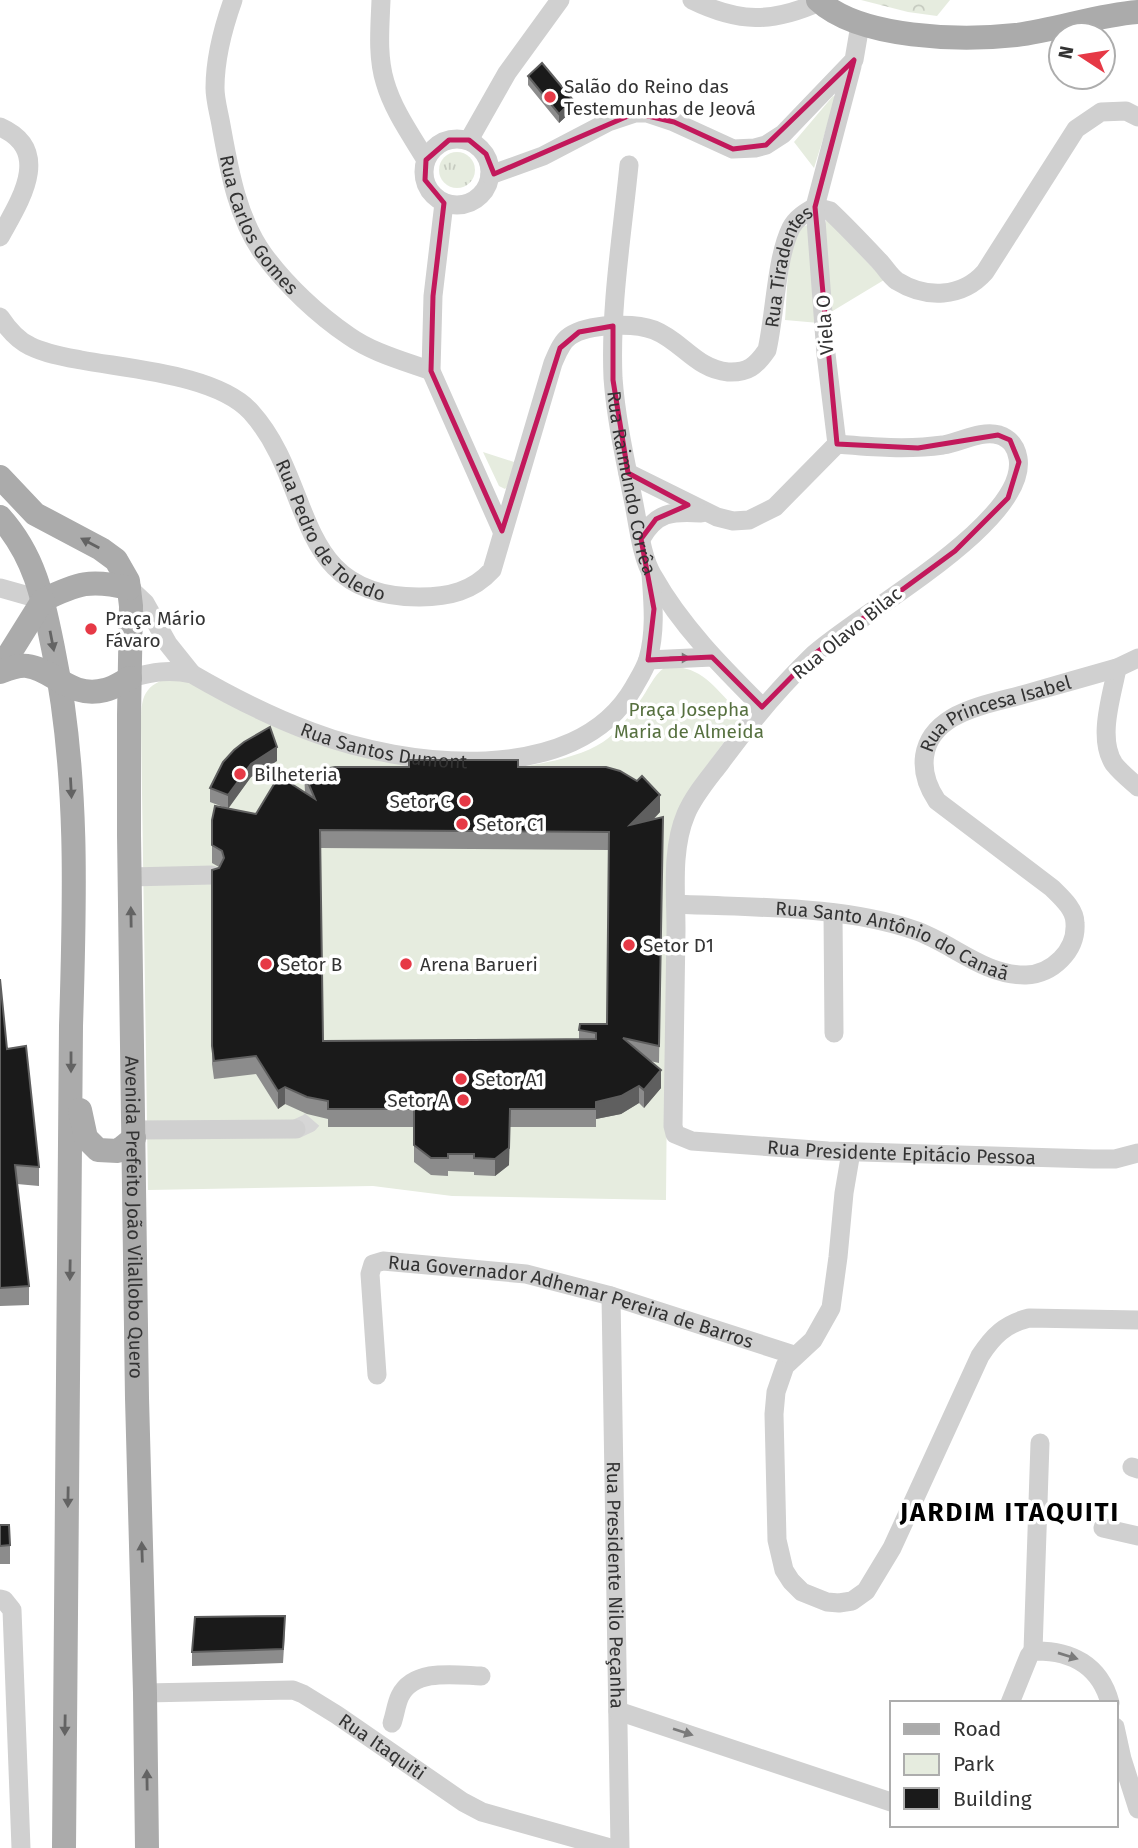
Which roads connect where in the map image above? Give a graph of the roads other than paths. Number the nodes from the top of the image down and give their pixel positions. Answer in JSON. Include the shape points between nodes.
{"nodes":[{"id":1,"x":233,"y":0,"type":"edge"},
{"id":2,"x":381,"y":0,"type":"edge"},
{"id":3,"x":560,"y":0,"type":"edge"},
{"id":4,"x":692,"y":0,"type":"edge"},
{"id":5,"x":819,"y":1,"type":"edge"},
{"id":6,"x":1138,"y":12,"type":"edge"},
{"id":7,"x":860,"y":24,"type":"junction"},
{"id":8,"x":853,"y":60,"type":"junction"},
{"id":9,"x":1138,"y":117,"type":"edge"},
{"id":10,"x":0,"y":127,"type":"edge"},
{"id":11,"x":469,"y":140,"type":"junction"},
{"id":12,"x":426,"y":160,"type":"junction"},
{"id":13,"x":629,"y":165,"type":"dead end"},
{"id":14,"x":491,"y":175,"type":"junction"},
{"id":15,"x":444,"y":203,"type":"junction"},
{"id":16,"x":815,"y":206,"type":"junction"},
{"id":17,"x":0,"y":237,"type":"edge"},
{"id":18,"x":0,"y":317,"type":"edge"},
{"id":19,"x":613,"y":326,"type":"junction"},
{"id":20,"x":432,"y":371,"type":"junction"},
{"id":21,"x":837,"y":444,"type":"junction"},
{"id":22,"x":628,"y":473,"type":"junction"},
{"id":23,"x":0,"y":477,"type":"edge"},
{"id":24,"x":709,"y":514,"type":"junction"},
{"id":25,"x":0,"y":517,"type":"edge"},
{"id":26,"x":502,"y":531,"type":"junction"},
{"id":27,"x":641,"y":539,"type":"junction"},
{"id":28,"x":651,"y":574,"type":"junction"},
{"id":29,"x":0,"y":588,"type":"edge"},
{"id":30,"x":129,"y":588,"type":"junction"},
{"id":31,"x":43,"y":600,"type":"junction"},
{"id":32,"x":688,"y":627,"type":"junction"},
{"id":33,"x":652,"y":636,"type":"junction"},
{"id":34,"x":712,"y":657,"type":"junction"},
{"id":35,"x":1138,"y":658,"type":"edge"},
{"id":36,"x":648,"y":660,"type":"junction"},
{"id":37,"x":1117,"y":668,"type":"junction"},
{"id":38,"x":0,"y":670,"type":"edge"},
{"id":39,"x":192,"y":674,"type":"junction"},
{"id":40,"x":130,"y":678,"type":"junction"},
{"id":41,"x":60,"y":683,"type":"junction"},
{"id":42,"x":762,"y":707,"type":"junction"},
{"id":43,"x":1138,"y":787,"type":"edge"},
{"id":44,"x":212,"y":875,"type":"edge"},
{"id":45,"x":130,"y":877,"type":"junction"},
{"id":46,"x":676,"y":904,"type":"junction"},
{"id":47,"x":833,"y":913,"type":"junction"},
{"id":48,"x":1076,"y":922,"type":"joint"},
{"id":49,"x":834,"y":1033,"type":"dead end"},
{"id":50,"x":71,"y":1094,"type":"junction"},
{"id":51,"x":673,"y":1126,"type":"joint"},
{"id":52,"x":296,"y":1129,"type":"tunnel mouth"},
{"id":53,"x":134,"y":1134,"type":"junction"},
{"id":54,"x":851,"y":1152,"type":"junction"},
{"id":55,"x":1138,"y":1153,"type":"edge"},
{"id":56,"x":611,"y":1296,"type":"junction"},
{"id":57,"x":1138,"y":1320,"type":"edge"},
{"id":58,"x":794,"y":1355,"type":"junction"},
{"id":59,"x":377,"y":1375,"type":"dead end"},
{"id":60,"x":1040,"y":1443,"type":"dead end"},
{"id":61,"x":1103,"y":1528,"type":"dead end"},
{"id":62,"x":1138,"y":1536,"type":"edge"},
{"id":63,"x":0,"y":1599,"type":"edge"},
{"id":64,"x":1033,"y":1651,"type":"junction"},
{"id":65,"x":481,"y":1676,"type":"dead end"},
{"id":66,"x":145,"y":1693,"type":"junction"},
{"id":67,"x":1011,"y":1701,"type":"edge"},
{"id":68,"x":1109,"y":1701,"type":"edge"},
{"id":69,"x":618,"y":1711,"type":"junction"},
{"id":70,"x":381,"y":1729,"type":"junction"},
{"id":71,"x":1117,"y":1736,"type":"edge"},
{"id":72,"x":890,"y":1802,"type":"edge"},
{"id":73,"x":1138,"y":1809,"type":"edge"},
{"id":74,"x":21,"y":1848,"type":"edge"},
{"id":75,"x":64,"y":1848,"type":"edge"},
{"id":76,"x":147,"y":1848,"type":"edge"},
{"id":77,"x":610,"y":1848,"type":"edge"},
{"id":78,"x":620,"y":1848,"type":"edge"}],
"edges":[{"from":1,"to":20,"type":"street","name":"Rua Carlos Gomes","via":[[219,47],[215,89],[234,189],[245,220],[264,255],[331,323],[377,352]]},
{"from":2,"to":12,"type":"street","via":[[384,80]]},
{"from":3,"to":11,"type":"street","via":[[507,73]]},
{"from":4,"to":5,"type":"street","via":[[753,19],[788,15]]},
{"from":5,"to":7,"type":"main road"},
{"from":6,"to":7,"type":"main road","via":[[1015,35],[970,37],[906,33]]},
{"from":7,"to":8,"type":"street"},
{"from":8,"to":14,"type":"street","via":[[783,134],[766,145],[733,149],[674,122],[635,113]]},
{"from":8,"to":16,"type":"street"},
{"from":9,"to":16,"type":"street","name":"Rua Tiradentes","via":[[1126,111],[1101,112],[1076,129],[985,272],[976,283],[951,293],[926,293],[894,279],[830,211]]},
{"from":10,"to":17,"type":"street","via":[[22,144],[30,161],[25,189]]},
{"from":11,"to":12,"type":"street","via":[[449,140],[431,151]]},
{"from":11,"to":14,"type":"street","via":[[486,154]]},
{"from":12,"to":15,"type":"street","via":[[425,180]]},
{"from":13,"to":19,"type":"street","name":"Rua Raimundo Corrêa"},
{"from":14,"to":15,"type":"street","via":[[474,201]]},
{"from":15,"to":20,"type":"street","via":[[433,296]]},
{"from":16,"to":19,"type":"street","name":"Rua Tiradentes","via":[[792,227],[767,350],[746,372],[717,371],[701,364],[653,330]]},
{"from":16,"to":21,"type":"street","name":"Viela O"},
{"from":18,"to":26,"type":"street","name":"Rua Pedro de Toledo","via":[[31,347],[192,381],[234,398],[251,411],[283,459],[327,560],[360,585],[410,597],[469,589],[492,570]]},
{"from":19,"to":22,"type":"street","name":"Rua Raimundo Corrêa","via":[[614,380]]},
{"from":19,"to":26,"type":"street","name":"Rua Tiradentes","via":[[579,331],[560,348]]},
{"from":20,"to":26,"type":"street"},
{"from":21,"to":24,"type":"street","via":[[766,513],[740,521]]},
{"from":21,"to":42,"type":"street","name":"Rua Olavo Bilac","via":[[918,447],[998,435],[1016,449],[1018,478],[988,522],[813,655]]},
{"from":22,"to":24,"type":"street"},
{"from":22,"to":27,"type":"street","name":"Rua Raimundo Corrêa"},
{"from":30,"to":23,"type":"main road","one_way":true,"via":[[121,566],[109,555],[35,514]]},
{"from":24,"to":27,"type":"street","via":[[664,515],[649,525]]},
{"from":25,"to":31,"type":"main road","via":[[27,555]]},
{"from":27,"to":28,"type":"street","name":"Rua Raimundo Corrêa"},
{"from":28,"to":32,"type":"street","name":"Rua Raimundo Corrêa"},
{"from":28,"to":33,"type":"street","name":"Rua Santos Dumont"},
{"from":29,"to":31,"type":"street"},
{"from":30,"to":31,"type":"main road","via":[[79,584]]},
{"from":30,"to":39,"type":"street","via":[[145,603],[168,645]]},
{"from":30,"to":40,"type":"main road","name":"Avenida Prefeito João Vilallobo Quero"},
{"from":31,"to":38,"type":"main road"},
{"from":31,"to":41,"type":"main road","one_way":true},
{"from":32,"to":33,"type":"street"},
{"from":32,"to":34,"type":"street","name":"Rua Raimundo Corrêa"},
{"from":33,"to":36,"type":"street","name":"Rua Santos Dumont"},
{"from":36,"to":34,"type":"street","one_way":true},
{"from":34,"to":42,"type":"street","name":"Rua Raimundo Corrêa"},
{"from":35,"to":37,"type":"street","name":"Rua Princesa Isabel"},
{"from":36,"to":39,"type":"street","name":"Rua Santos Dumont","via":[[626,701],[585,737],[554,750],[492,760],[437,760],[342,742],[281,719]]},
{"from":37,"to":43,"type":"street","via":[[1108,744],[1113,762]]},
{"from":37,"to":48,"type":"street","name":"Rua Princesa Isabel","via":[[953,717],[928,743],[924,759],[923,773],[937,801],[1052,888]]},
{"from":38,"to":41,"type":"main road","via":[[26,666]]},
{"from":39,"to":40,"type":"street","name":"Rua Santos Dumont","via":[[158,670]]},
{"from":40,"to":41,"type":"main road","via":[[96,691]]},
{"from":40,"to":45,"type":"main road","name":"Avenida Prefeito João Vilallobo Quero"},
{"from":41,"to":50,"type":"main road","one_way":true,"via":[[74,838]]},
{"from":42,"to":46,"type":"street","name":"Rua Olavo Bilac","via":[[686,813],[678,846]]},
{"from":44,"to":45,"type":"street"},
{"from":53,"to":45,"type":"main road","name":"Avenida Prefeito João Vilallobo Quero","one_way":true},
{"from":46,"to":47,"type":"street","name":"Rua Santo Antônio do Canaã"},
{"from":46,"to":51,"type":"street","name":"Rua Olavo Bilac"},
{"from":47,"to":48,"type":"street","name":"Rua Santo Antônio do Canaã","via":[[914,930],[986,966],[1023,975],[1055,965],[1069,945]]},
{"from":47,"to":49,"type":"street"},
{"from":50,"to":53,"type":"main road","via":[[94,1148],[118,1151]]},
{"from":50,"to":75,"type":"main road","one_way":true},
{"from":51,"to":54,"type":"street","name":"Rua Presidente Epitácio Pessoa","via":[[675,1134],[692,1141]]},
{"from":52,"to":53,"type":"street"},
{"from":66,"to":53,"type":"main road","name":"Avenida Prefeito João Vilallobo Quero","one_way":true},
{"from":54,"to":55,"type":"street","name":"Rua Presidente Epitácio Pessoa","via":[[1082,1159],[1115,1159]]},
{"from":54,"to":58,"type":"street","via":[[831,1308],[813,1340]]},
{"from":56,"to":58,"type":"street","name":"Rua Governador Adhemar Pereira de Barros"},
{"from":56,"to":59,"type":"street","name":"Rua Governador Adhemar Pereira de Barros","via":[[517,1273],[383,1261],[373,1264]]},
{"from":56,"to":69,"type":"street","name":"Rua Presidente Nilo Peçanha"},
{"from":57,"to":58,"type":"street","via":[[1028,1318],[1000,1330],[980,1356],[879,1572],[866,1591],[839,1603],[802,1592],[779,1556],[774,1414],[781,1376]]},
{"from":60,"to":64,"type":"street"},
{"from":61,"to":62,"type":"street"},
{"from":63,"to":74,"type":"street","via":[[12,1611]]},
{"from":64,"to":67,"type":"street"},
{"from":64,"to":68,"type":"street","one_way":true,"via":[[1086,1662]]},
{"from":65,"to":70,"type":"street","via":[[439,1675],[416,1680],[400,1695]]},
{"from":66,"to":70,"type":"street","name":"Rua Itaquiti","via":[[293,1690],[337,1715]]},
{"from":76,"to":66,"type":"main road","name":"Avenida Prefeito João Vilallobo Quero","one_way":true},
{"from":69,"to":72,"type":"street","name":"Rua Presidente Nilo Peçanha","one_way":true},
{"from":69,"to":78,"type":"street"},
{"from":70,"to":77,"type":"street","name":"Rua Itaquiti","via":[[482,1812]]},
{"from":71,"to":73,"type":"street"}]}
